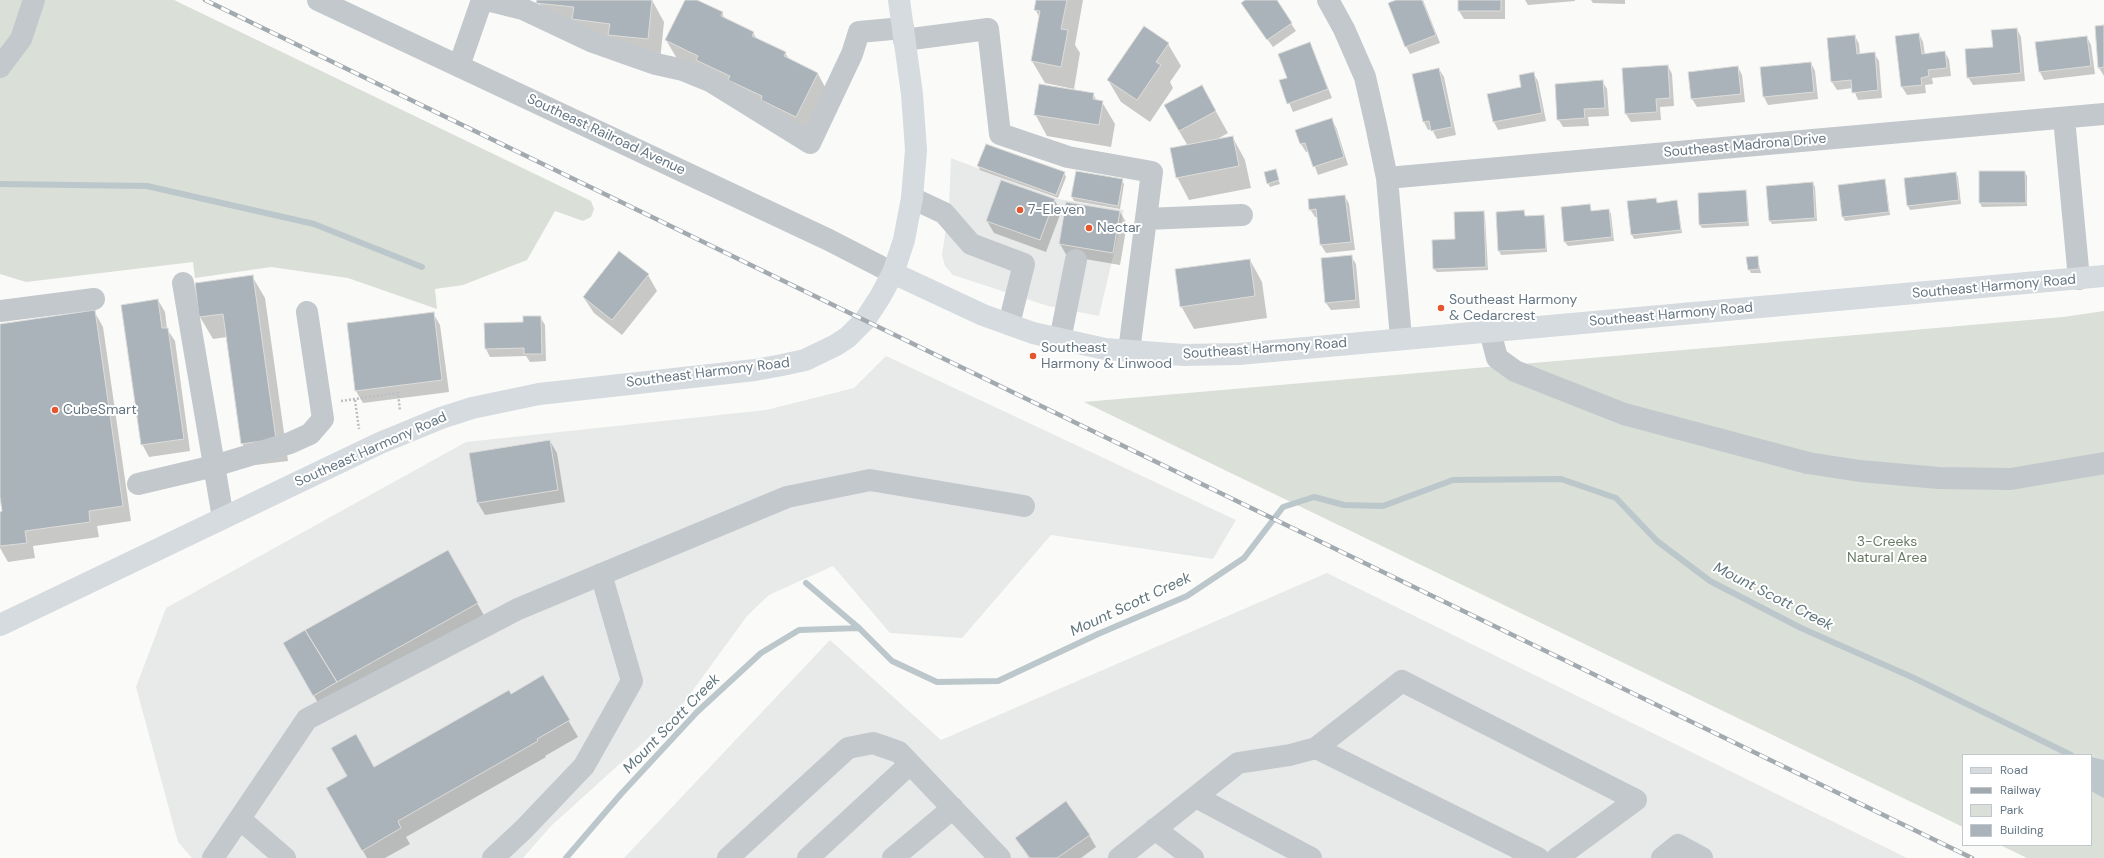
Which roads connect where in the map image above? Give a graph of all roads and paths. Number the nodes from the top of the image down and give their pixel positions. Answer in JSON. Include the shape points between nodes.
{"nodes":[{"id":1,"x":34,"y":0,"type":"edge"},
{"id":2,"x":318,"y":0,"type":"edge"},
{"id":3,"x":482,"y":0,"type":"edge"},
{"id":4,"x":487,"y":0,"type":"edge"},
{"id":5,"x":899,"y":0,"type":"edge"},
{"id":6,"x":1328,"y":0,"type":"edge"},
{"id":7,"x":904,"y":34,"type":"junction"},
{"id":8,"x":459,"y":66,"type":"junction"},
{"id":9,"x":0,"y":67,"type":"edge"},
{"id":10,"x":2104,"y":114,"type":"edge"},
{"id":11,"x":2064,"y":118,"type":"junction"},
{"id":12,"x":1387,"y":178,"type":"junction"},
{"id":13,"x":912,"y":198,"type":"junction"},
{"id":14,"x":1242,"y":215,"type":"dead end"},
{"id":15,"x":1146,"y":219,"type":"junction"},
{"id":16,"x":1076,"y":260,"type":"dead end"},
{"id":17,"x":893,"y":273,"type":"junction"},
{"id":18,"x":2104,"y":276,"type":"edge"},
{"id":19,"x":2079,"y":280,"type":"junction"},
{"id":20,"x":184,"y":283,"type":"dead end"},
{"id":21,"x":94,"y":299,"type":"dead end"},
{"id":22,"x":0,"y":311,"type":"edge"},
{"id":23,"x":307,"y":312,"type":"dead end"},
{"id":24,"x":1009,"y":324,"type":"junction"},
{"id":25,"x":1490,"y":330,"type":"junction"},
{"id":26,"x":1400,"y":338,"type":"junction"},
{"id":27,"x":1060,"y":340,"type":"junction"},
{"id":28,"x":1129,"y":351,"type":"junction"},
{"id":29,"x":354,"y":400,"type":"junction"},
{"id":30,"x":321,"y":404,"type":"junction"},
{"id":31,"x":401,"y":414,"type":"dead end"},
{"id":32,"x":359,"y":431,"type":"dead end"},
{"id":33,"x":2104,"y":463,"type":"edge"},
{"id":34,"x":214,"y":466,"type":"junction"},
{"id":35,"x":138,"y":484,"type":"dead end"},
{"id":36,"x":1024,"y":506,"type":"dead end"},
{"id":37,"x":223,"y":518,"type":"junction"},
{"id":38,"x":602,"y":574,"type":"junction"},
{"id":39,"x":0,"y":625,"type":"edge"},
{"id":40,"x":1316,"y":748,"type":"junction"},
{"id":41,"x":910,"y":764,"type":"junction"},
{"id":42,"x":1196,"y":797,"type":"junction"},
{"id":43,"x":953,"y":808,"type":"junction"},
{"id":44,"x":240,"y":819,"type":"junction"},
{"id":45,"x":1155,"y":829,"type":"junction"},
{"id":46,"x":213,"y":858,"type":"edge"},
{"id":47,"x":285,"y":858,"type":"edge"},
{"id":48,"x":493,"y":858,"type":"edge"},
{"id":49,"x":728,"y":858,"type":"edge"},
{"id":50,"x":808,"y":858,"type":"edge"},
{"id":51,"x":893,"y":858,"type":"edge"},
{"id":52,"x":1000,"y":858,"type":"edge"},
{"id":53,"x":1119,"y":858,"type":"edge"},
{"id":54,"x":1193,"y":858,"type":"edge"},
{"id":55,"x":1311,"y":858,"type":"edge"},
{"id":56,"x":1538,"y":858,"type":"edge"},
{"id":57,"x":1557,"y":858,"type":"edge"},
{"id":58,"x":1662,"y":858,"type":"edge"},
{"id":59,"x":1702,"y":858,"type":"edge"}],
"edges":[{"from":1,"to":9,"type":"street","via":[[20,39]]},
{"from":2,"to":8,"type":"street","name":"Southeast Railroad Avenue"},
{"from":3,"to":8,"type":"street"},
{"from":4,"to":7,"type":"street","via":[[522,9],[593,42],[656,64],[683,70],[710,82],[810,143],[852,54],[859,32]]},
{"from":5,"to":7,"type":"main road"},
{"from":6,"to":12,"type":"street","via":[[1365,77]]},
{"from":7,"to":13,"type":"main road","via":[[916,150]]},
{"from":7,"to":15,"type":"street","via":[[988,29],[1000,134],[1068,157],[1152,172]]},
{"from":8,"to":17,"type":"street","name":"Southeast Railroad Avenue","via":[[829,240]]},
{"from":10,"to":11,"type":"street","name":"Southeast Madrona Drive"},
{"from":11,"to":12,"type":"street","name":"Southeast Madrona Drive"},
{"from":11,"to":19,"type":"street"},
{"from":12,"to":26,"type":"street"},
{"from":13,"to":17,"type":"main road","via":[[904,240]]},
{"from":13,"to":24,"type":"street","via":[[944,213],[971,244],[1024,264]]},
{"from":14,"to":15,"type":"street"},
{"from":15,"to":28,"type":"street"},
{"from":16,"to":27,"type":"street"},
{"from":17,"to":24,"type":"main road","name":"Southeast Harmony Road","via":[[982,315]]},
{"from":17,"to":37,"type":"main road","name":"Southeast Harmony Road","via":[[880,297],[857,328],[836,345],[805,360],[755,370],[540,394],[472,408],[380,443]]},
{"from":18,"to":19,"type":"main road","name":"Southeast Harmony Road"},
{"from":19,"to":25,"type":"main road","name":"Southeast Harmony Road"},
{"from":20,"to":34,"type":"street"},
{"from":21,"to":22,"type":"street"},
{"from":23,"to":30,"type":"street"},
{"from":24,"to":27,"type":"main road","name":"Southeast Harmony Road"},
{"from":25,"to":26,"type":"main road","name":"Southeast Harmony Road"},
{"from":25,"to":33,"type":"street","via":[[1497,358],[1515,372],[1624,414],[1808,464],[1940,478],[2011,479]]},
{"from":26,"to":28,"type":"main road","name":"Southeast Harmony Road","via":[[1239,354],[1184,355]]},
{"from":27,"to":28,"type":"main road","name":"Southeast Harmony Road"},
{"from":29,"to":30,"type":"path"},
{"from":29,"to":31,"type":"path","via":[[398,393]]},
{"from":29,"to":32,"type":"path"},
{"from":30,"to":34,"type":"street","via":[[323,419],[310,434],[290,443]]},
{"from":34,"to":35,"type":"street"},
{"from":34,"to":37,"type":"street"},
{"from":36,"to":38,"type":"street","via":[[870,480],[787,496]]},
{"from":37,"to":39,"type":"main road","name":"Southeast Harmony Road"},
{"from":38,"to":44,"type":"street","via":[[518,609],[307,719]]},
{"from":38,"to":48,"type":"street","via":[[632,680],[584,766]]},
{"from":40,"to":42,"type":"street","via":[[1238,763]]},
{"from":40,"to":56,"type":"street"},
{"from":40,"to":57,"type":"street","via":[[1402,681],[1636,800]]},
{"from":41,"to":43,"type":"street"},
{"from":41,"to":49,"type":"street","via":[[899,752],[873,743],[848,748]]},
{"from":41,"to":50,"type":"street"},
{"from":42,"to":45,"type":"street"},
{"from":42,"to":55,"type":"street"},
{"from":43,"to":51,"type":"street"},
{"from":43,"to":52,"type":"street"},
{"from":44,"to":46,"type":"street"},
{"from":44,"to":47,"type":"street"},
{"from":45,"to":53,"type":"street"},
{"from":45,"to":54,"type":"street"},
{"from":58,"to":59,"type":"street","via":[[1678,846]]}]}
